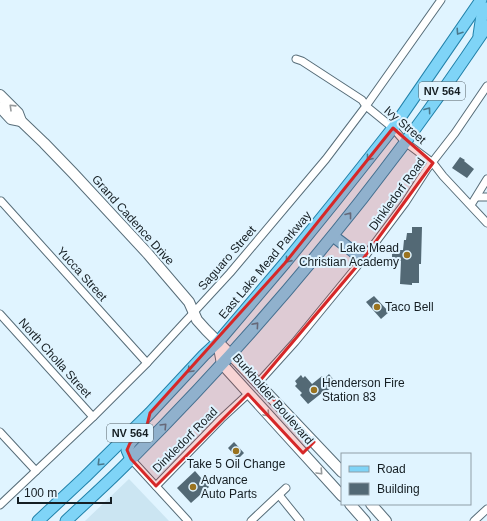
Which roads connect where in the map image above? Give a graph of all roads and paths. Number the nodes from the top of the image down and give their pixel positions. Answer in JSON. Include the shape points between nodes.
{"nodes":[{"id":1,"x":441,"y":0,"type":"edge"},
{"id":2,"x":481,"y":0,"type":"edge"},
{"id":3,"x":487,"y":8,"type":"edge"},
{"id":4,"x":487,"y":26,"type":"edge"},
{"id":5,"x":478,"y":40,"type":"junction"},
{"id":6,"x":296,"y":59,"type":"dead end"},
{"id":7,"x":487,"y":86,"type":"edge"},
{"id":8,"x":0,"y":95,"type":"edge"},
{"id":9,"x":366,"y":106,"type":"junction"},
{"id":10,"x":0,"y":107,"type":"edge"},
{"id":11,"x":21,"y":121,"type":"junction"},
{"id":12,"x":393,"y":128,"type":"junction"},
{"id":13,"x":405,"y":142,"type":"junction"},
{"id":14,"x":433,"y":162,"type":"junction"},
{"id":15,"x":487,"y":179,"type":"edge"},
{"id":16,"x":477,"y":197,"type":"junction"},
{"id":17,"x":487,"y":197,"type":"edge"},
{"id":18,"x":1,"y":201,"type":"edge"},
{"id":19,"x":471,"y":205,"type":"junction"},
{"id":20,"x":487,"y":222,"type":"edge"},
{"id":21,"x":332,"y":236,"type":"junction"},
{"id":22,"x":363,"y":259,"type":"junction"},
{"id":23,"x":194,"y":312,"type":"junction"},
{"id":24,"x":0,"y":314,"type":"edge"},
{"id":25,"x":218,"y":342,"type":"junction"},
{"id":26,"x":231,"y":355,"type":"junction"},
{"id":27,"x":147,"y":363,"type":"junction"},
{"id":28,"x":222,"y":364,"type":"junction"},
{"id":29,"x":258,"y":383,"type":"junction"},
{"id":30,"x":248,"y":394,"type":"junction"},
{"id":31,"x":150,"y":413,"type":"junction"},
{"id":32,"x":93,"y":417,"type":"junction"},
{"id":33,"x":0,"y":432,"type":"edge"},
{"id":34,"x":314,"y":442,"type":"junction"},
{"id":35,"x":303,"y":453,"type":"junction"},
{"id":36,"x":131,"y":459,"type":"junction"},
{"id":37,"x":36,"y":471,"type":"junction"},
{"id":38,"x":341,"y":471,"type":"edge"},
{"id":39,"x":156,"y":486,"type":"junction"},
{"id":40,"x":286,"y":488,"type":"dead end"},
{"id":41,"x":340,"y":491,"type":"edge"},
{"id":42,"x":278,"y":495,"type":"junction"},
{"id":43,"x":0,"y":505,"type":"edge"},
{"id":44,"x":351,"y":505,"type":"edge"},
{"id":45,"x":372,"y":505,"type":"edge"},
{"id":46,"x":487,"y":509,"type":"edge"},
{"id":47,"x":38,"y":521,"type":"edge"},
{"id":48,"x":66,"y":521,"type":"edge"},
{"id":49,"x":188,"y":521,"type":"edge"},
{"id":50,"x":251,"y":521,"type":"edge"},
{"id":51,"x":300,"y":521,"type":"edge"},
{"id":52,"x":365,"y":521,"type":"edge"},
{"id":53,"x":386,"y":521,"type":"edge"},
{"id":54,"x":474,"y":521,"type":"edge"}],
"edges":[{"from":1,"to":9,"type":"street","name":"Saguaro Street"},
{"from":2,"to":12,"type":"main road","name":"East Lake Mead Parkway","number":"NV 564","one_way":true},
{"from":3,"to":5,"type":"main road","via":[[482,15]]},
{"from":4,"to":5,"type":"main road","number":"NV 564"},
{"from":13,"to":5,"type":"main road","number":"NV 564","one_way":true},
{"from":6,"to":9,"type":"street","name":"Ivy Street","via":[[322,73],[362,100]]},
{"from":7,"to":14,"type":"street","name":"Dinkledorf Road"},
{"from":11,"to":8,"type":"main road","name":"Grand Cadence Drive","one_way":true,"via":[[18,113]]},
{"from":9,"to":12,"type":"street","name":"Ivy Street"},
{"from":9,"to":23,"type":"street","name":"Saguaro Street","via":[[326,159]]},
{"from":10,"to":11,"type":"main road","name":"Grand Cadence Drive","via":[[11,119]]},
{"from":11,"to":23,"type":"main road","name":"Grand Cadence Drive","via":[[148,254],[189,302]]},
{"from":12,"to":13,"type":"street","name":"Ivy Street"},
{"from":12,"to":25,"type":"main road","name":"East Lake Mead Parkway","number":"NV 564","one_way":true,"via":[[286,263]]},
{"from":13,"to":14,"type":"street","name":"Ivy Street"},
{"from":21,"to":13,"type":"main road","number":"NV 564","one_way":true},
{"from":14,"to":19,"type":"street","name":"Ivy Street"},
{"from":14,"to":22,"type":"street","name":"Dinkledorf Road"},
{"from":15,"to":16,"type":"street"},
{"from":16,"to":17,"type":"street"},
{"from":16,"to":19,"type":"street"},
{"from":18,"to":27,"type":"street","name":"Yucca Street"},
{"from":19,"to":20,"type":"street","name":"Ivy Street"},
{"from":21,"to":22,"type":"main road"},
{"from":26,"to":21,"type":"main road","number":"NV 564","one_way":true},
{"from":22,"to":29,"type":"street","name":"Dinkledorf Road"},
{"from":23,"to":25,"type":"main road","name":"Grand Cadence Drive","via":[[197,320]]},
{"from":23,"to":27,"type":"street","name":"Saguaro Street"},
{"from":24,"to":32,"type":"street","name":"North Cholla Street"},
{"from":25,"to":26,"type":"main road","name":"Burkholder Boulevard"},
{"from":25,"to":28,"type":"main road","name":"Burkholder Boulevard"},
{"from":25,"to":31,"type":"main road","name":"East Lake Mead Parkway","number":"NV 564","one_way":true},
{"from":26,"to":28,"type":"main road","number":"NV 564"},
{"from":26,"to":29,"type":"main road","name":"Burkholder Boulevard"},
{"from":27,"to":32,"type":"street","name":"Saguaro Street"},
{"from":28,"to":30,"type":"main road","name":"Burkholder Boulevard"},
{"from":36,"to":28,"type":"main road","number":"NV 564","one_way":true},
{"from":29,"to":34,"type":"main road","name":"Burkholder Boulevard"},
{"from":30,"to":35,"type":"main road","name":"Burkholder Boulevard","one_way":true},
{"from":30,"to":39,"type":"street","name":"Dinkledorf Road"},
{"from":31,"to":36,"type":"main road","via":[[147,425],[130,443],[127,450]]},
{"from":31,"to":47,"type":"main road","name":"East Lake Mead Parkway","number":"NV 564","one_way":true},
{"from":32,"to":37,"type":"street","name":"Saguaro Street"},
{"from":33,"to":37,"type":"street"},
{"from":34,"to":35,"type":"main road"},
{"from":34,"to":38,"type":"main road","name":"Burkholder Boulevard"},
{"from":35,"to":41,"type":"main road","name":"Burkholder Boulevard","one_way":true},
{"from":36,"to":39,"type":"street"},
{"from":36,"to":48,"type":"main road","number":"NV 564"},
{"from":37,"to":43,"type":"street","name":"Saguaro Street"},
{"from":39,"to":49,"type":"street"},
{"from":40,"to":42,"type":"street"},
{"from":42,"to":50,"type":"street"},
{"from":42,"to":51,"type":"street"},
{"from":44,"to":52,"type":"main road"},
{"from":45,"to":53,"type":"main road"},
{"from":46,"to":54,"type":"street"}]}
